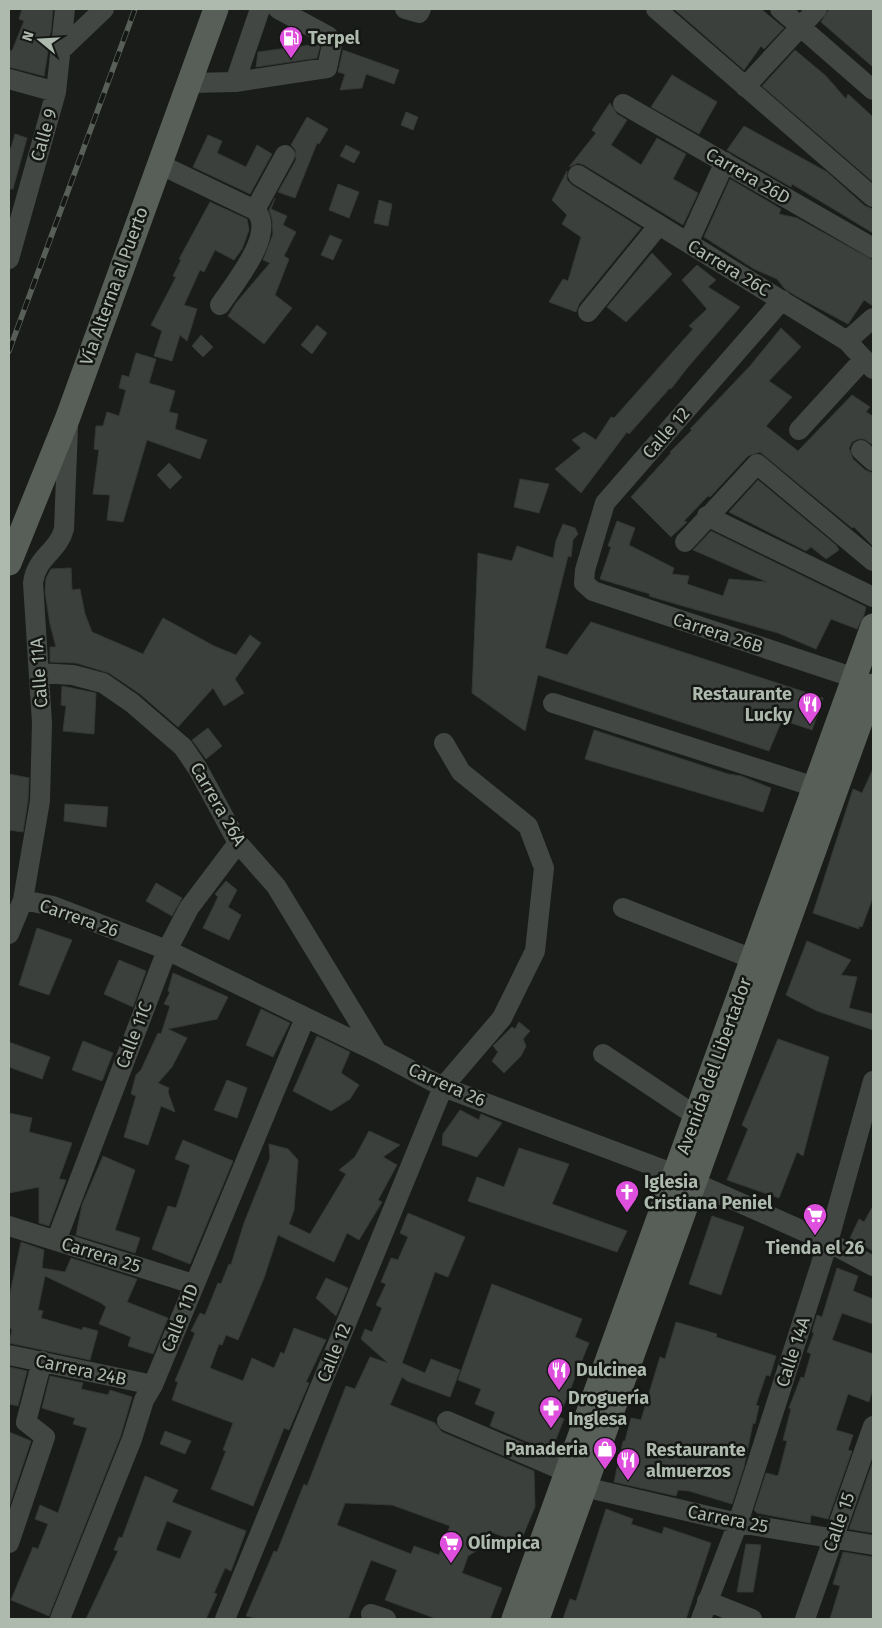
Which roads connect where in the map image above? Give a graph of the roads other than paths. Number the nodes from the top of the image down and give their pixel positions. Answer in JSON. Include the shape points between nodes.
{"nodes":[{"id":1,"x":65,"y":9,"type":"edge"},
{"id":2,"x":104,"y":9,"type":"edge"},
{"id":3,"x":216,"y":9,"type":"edge"},
{"id":4,"x":260,"y":9,"type":"edge"},
{"id":5,"x":278,"y":9,"type":"edge"},
{"id":6,"x":405,"y":9,"type":"edge"},
{"id":7,"x":421,"y":9,"type":"edge"},
{"id":8,"x":656,"y":9,"type":"edge"},
{"id":9,"x":780,"y":9,"type":"edge"},
{"id":10,"x":817,"y":9,"type":"edge"},
{"id":11,"x":800,"y":27,"type":"junction"},
{"id":12,"x":60,"y":51,"type":"junction"},
{"id":13,"x":9,"y":80,"type":"edge"},
{"id":14,"x":235,"y":82,"type":"junction"},
{"id":15,"x":188,"y":84,"type":"junction"},
{"id":16,"x":745,"y":86,"type":"junction"},
{"id":17,"x":873,"y":90,"type":"edge"},
{"id":18,"x":56,"y":92,"type":"junction"},
{"id":19,"x":623,"y":104,"type":"dead end"},
{"id":20,"x":285,"y":155,"type":"dead end"},
{"id":21,"x":725,"y":162,"type":"junction"},
{"id":22,"x":159,"y":164,"type":"junction"},
{"id":23,"x":578,"y":175,"type":"dead end"},
{"id":24,"x":873,"y":197,"type":"edge"},
{"id":25,"x":255,"y":210,"type":"junction"},
{"id":26,"x":659,"y":225,"type":"junction"},
{"id":27,"x":688,"y":243,"type":"junction"},
{"id":28,"x":873,"y":248,"type":"edge"},
{"id":29,"x":9,"y":258,"type":"edge"},
{"id":30,"x":782,"y":300,"type":"junction"},
{"id":31,"x":220,"y":305,"type":"dead end"},
{"id":32,"x":588,"y":312,"type":"dead end"},
{"id":33,"x":873,"y":318,"type":"edge"},
{"id":34,"x":847,"y":341,"type":"junction"},
{"id":35,"x":869,"y":364,"type":"edge"},
{"id":36,"x":68,"y":417,"type":"junction"},
{"id":37,"x":799,"y":430,"type":"dead end"},
{"id":38,"x":706,"y":516,"type":"junction"},
{"id":39,"x":685,"y":542,"type":"dead end"},
{"id":40,"x":873,"y":561,"type":"edge"},
{"id":41,"x":9,"y":563,"type":"edge"},
{"id":42,"x":584,"y":583,"type":"joint"},
{"id":43,"x":873,"y":597,"type":"edge"},
{"id":44,"x":873,"y":626,"type":"edge"},
{"id":45,"x":40,"y":673,"type":"junction"},
{"id":46,"x":864,"y":682,"type":"edge"},
{"id":47,"x":553,"y":703,"type":"dead end"},
{"id":48,"x":866,"y":724,"type":"edge"},
{"id":49,"x":444,"y":743,"type":"dead end"},
{"id":50,"x":815,"y":787,"type":"junction"},
{"id":51,"x":238,"y":843,"type":"junction"},
{"id":52,"x":24,"y":900,"type":"junction"},
{"id":53,"x":623,"y":908,"type":"dead end"},
{"id":54,"x":9,"y":934,"type":"edge"},
{"id":55,"x":167,"y":950,"type":"junction"},
{"id":56,"x":753,"y":959,"type":"junction"},
{"id":57,"x":305,"y":1018,"type":"junction"},
{"id":58,"x":377,"y":1052,"type":"junction"},
{"id":59,"x":603,"y":1054,"type":"dead end"},
{"id":60,"x":873,"y":1080,"type":"edge"},
{"id":61,"x":443,"y":1087,"type":"junction"},
{"id":62,"x":696,"y":1116,"type":"junction"},
{"id":63,"x":685,"y":1178,"type":"junction"},
{"id":64,"x":9,"y":1226,"type":"edge"},
{"id":65,"x":56,"y":1241,"type":"junction"},
{"id":66,"x":828,"y":1242,"type":"junction"},
{"id":67,"x":873,"y":1266,"type":"edge"},
{"id":68,"x":193,"y":1284,"type":"junction"},
{"id":69,"x":9,"y":1355,"type":"edge"},
{"id":70,"x":42,"y":1361,"type":"junction"},
{"id":71,"x":152,"y":1386,"type":"junction"},
{"id":72,"x":447,"y":1420,"type":"dead end"},
{"id":73,"x":873,"y":1426,"type":"edge"},
{"id":74,"x":576,"y":1480,"type":"junction"},
{"id":75,"x":738,"y":1523,"type":"junction"},
{"id":76,"x":834,"y":1537,"type":"junction"},
{"id":77,"x":9,"y":1543,"type":"edge"},
{"id":78,"x":873,"y":1545,"type":"edge"},
{"id":79,"x":704,"y":1610,"type":"edge"},
{"id":80,"x":60,"y":1619,"type":"edge"},
{"id":81,"x":225,"y":1619,"type":"edge"},
{"id":82,"x":514,"y":1619,"type":"edge"},
{"id":83,"x":536,"y":1619,"type":"edge"},
{"id":84,"x":752,"y":1619,"type":"edge"},
{"id":85,"x":805,"y":1619,"type":"edge"}],
"edges":[{"from":1,"to":12,"type":"street","name":"Calle 9"},
{"from":2,"to":12,"type":"street"},
{"from":3,"to":15,"type":"main road","name":"Vía Alterna al Puerto"},
{"from":4,"to":14,"type":"street"},
{"from":5,"to":14,"type":"street","via":[[328,36],[332,44],[327,68]]},
{"from":6,"to":7,"type":"street","via":[[419,14]]},
{"from":8,"to":16,"type":"street"},
{"from":9,"to":11,"type":"street"},
{"from":10,"to":11,"type":"street"},
{"from":11,"to":16,"type":"street"},
{"from":11,"to":17,"type":"street"},
{"from":12,"to":18,"type":"street","name":"Calle 9"},
{"from":13,"to":18,"type":"street"},
{"from":14,"to":15,"type":"street"},
{"from":15,"to":22,"type":"main road","name":"Vía Alterna al Puerto"},
{"from":16,"to":24,"type":"street"},
{"from":18,"to":29,"type":"street","name":"Calle 9"},
{"from":19,"to":21,"type":"street","name":"Carrera 26D"},
{"from":20,"to":25,"type":"street"},
{"from":21,"to":27,"type":"street"},
{"from":21,"to":28,"type":"street","name":"Carrera 26D"},
{"from":22,"to":25,"type":"street"},
{"from":22,"to":36,"type":"main road","name":"Vía Alterna al Puerto"},
{"from":23,"to":26,"type":"street","name":"Carrera 26C"},
{"from":25,"to":31,"type":"street","via":[[262,224],[256,250]]},
{"from":26,"to":27,"type":"street","name":"Carrera 26C"},
{"from":26,"to":32,"type":"street"},
{"from":27,"to":30,"type":"street","name":"Carrera 26C"},
{"from":30,"to":34,"type":"street","name":"Carrera 26C"},
{"from":30,"to":42,"type":"street","name":"Calle 12","via":[[605,503]]},
{"from":33,"to":34,"type":"street"},
{"from":34,"to":35,"type":"street","name":"Carrera 26C"},
{"from":35,"to":37,"type":"street"},
{"from":36,"to":41,"type":"main road","name":"Vía Alterna al Puerto"},
{"from":36,"to":45,"type":"street","name":"Calle 11A","via":[[64,529],[58,544],[34,572]]},
{"from":38,"to":39,"type":"street"},
{"from":38,"to":40,"type":"street","via":[[756,464]]},
{"from":38,"to":43,"type":"street"},
{"from":42,"to":46,"type":"street","name":"Carrera 26B","via":[[592,592]]},
{"from":44,"to":46,"type":"main road","name":"Avenida del Libertador"},
{"from":45,"to":51,"type":"street","name":"Carrera 26A","via":[[74,675],[104,684],[183,747]]},
{"from":45,"to":52,"type":"street","name":"Calle 11A","via":[[40,800]]},
{"from":46,"to":48,"type":"main road","name":"Avenida del Libertador"},
{"from":46,"to":50,"type":"main road","name":"Avenida del Libertador"},
{"from":47,"to":50,"type":"street"},
{"from":48,"to":63,"type":"main road","name":"Avenida del Libertador"},
{"from":49,"to":61,"type":"street","name":"Calle 12","via":[[461,772],[528,826],[544,868],[535,952],[502,1018]]},
{"from":50,"to":56,"type":"main road","name":"Avenida del Libertador"},
{"from":51,"to":55,"type":"street","name":"Calle 11C","via":[[190,908]]},
{"from":51,"to":58,"type":"street","name":"Carrera 26A","via":[[276,886]]},
{"from":52,"to":54,"type":"street","name":"Calle 11A"},
{"from":52,"to":55,"type":"street","name":"Carrera 26","via":[[52,906]]},
{"from":53,"to":56,"type":"street"},
{"from":55,"to":57,"type":"street","name":"Carrera 26"},
{"from":55,"to":65,"type":"street","name":"Calle 11C"},
{"from":56,"to":62,"type":"main road","name":"Avenida del Libertador"},
{"from":57,"to":58,"type":"street","name":"Carrera 26"},
{"from":57,"to":68,"type":"street","name":"Calle 11D"},
{"from":58,"to":61,"type":"street","name":"Carrera 26"},
{"from":59,"to":62,"type":"street"},
{"from":60,"to":66,"type":"street","name":"Calle 14A"},
{"from":61,"to":63,"type":"street","name":"Carrera 26"},
{"from":61,"to":81,"type":"street","name":"Calle 12"},
{"from":62,"to":63,"type":"main road","name":"Avenida del Libertador"},
{"from":63,"to":66,"type":"street","name":"Carrera 26"},
{"from":63,"to":74,"type":"main road","name":"Avenida del Libertador"},
{"from":64,"to":65,"type":"street","name":"Carrera 25"},
{"from":65,"to":68,"type":"street","name":"Carrera 25"},
{"from":66,"to":67,"type":"street","name":"Carrera 26"},
{"from":66,"to":75,"type":"street","name":"Calle 14A"},
{"from":68,"to":71,"type":"street","name":"Calle 11D"},
{"from":69,"to":70,"type":"street","name":"Carrera 24B"},
{"from":70,"to":71,"type":"street","name":"Carrera 24B"},
{"from":70,"to":77,"type":"street","via":[[26,1422],[45,1437]]},
{"from":71,"to":80,"type":"street","name":"Calle 11D"},
{"from":72,"to":74,"type":"street","name":"Carrera 25"},
{"from":73,"to":76,"type":"street","name":"Calle 15"},
{"from":74,"to":75,"type":"street","name":"Carrera 25"},
{"from":74,"to":82,"type":"main road","name":"Avenida del Libertador"},
{"from":74,"to":83,"type":"main road","name":"Avenida del Libertador"},
{"from":75,"to":76,"type":"street","name":"Carrera 25"},
{"from":75,"to":79,"type":"street","name":"Calle 14A"},
{"from":76,"to":78,"type":"street","name":"Carrera 25"},
{"from":76,"to":85,"type":"street","name":"Calle 15"},
{"from":79,"to":84,"type":"street"}]}
